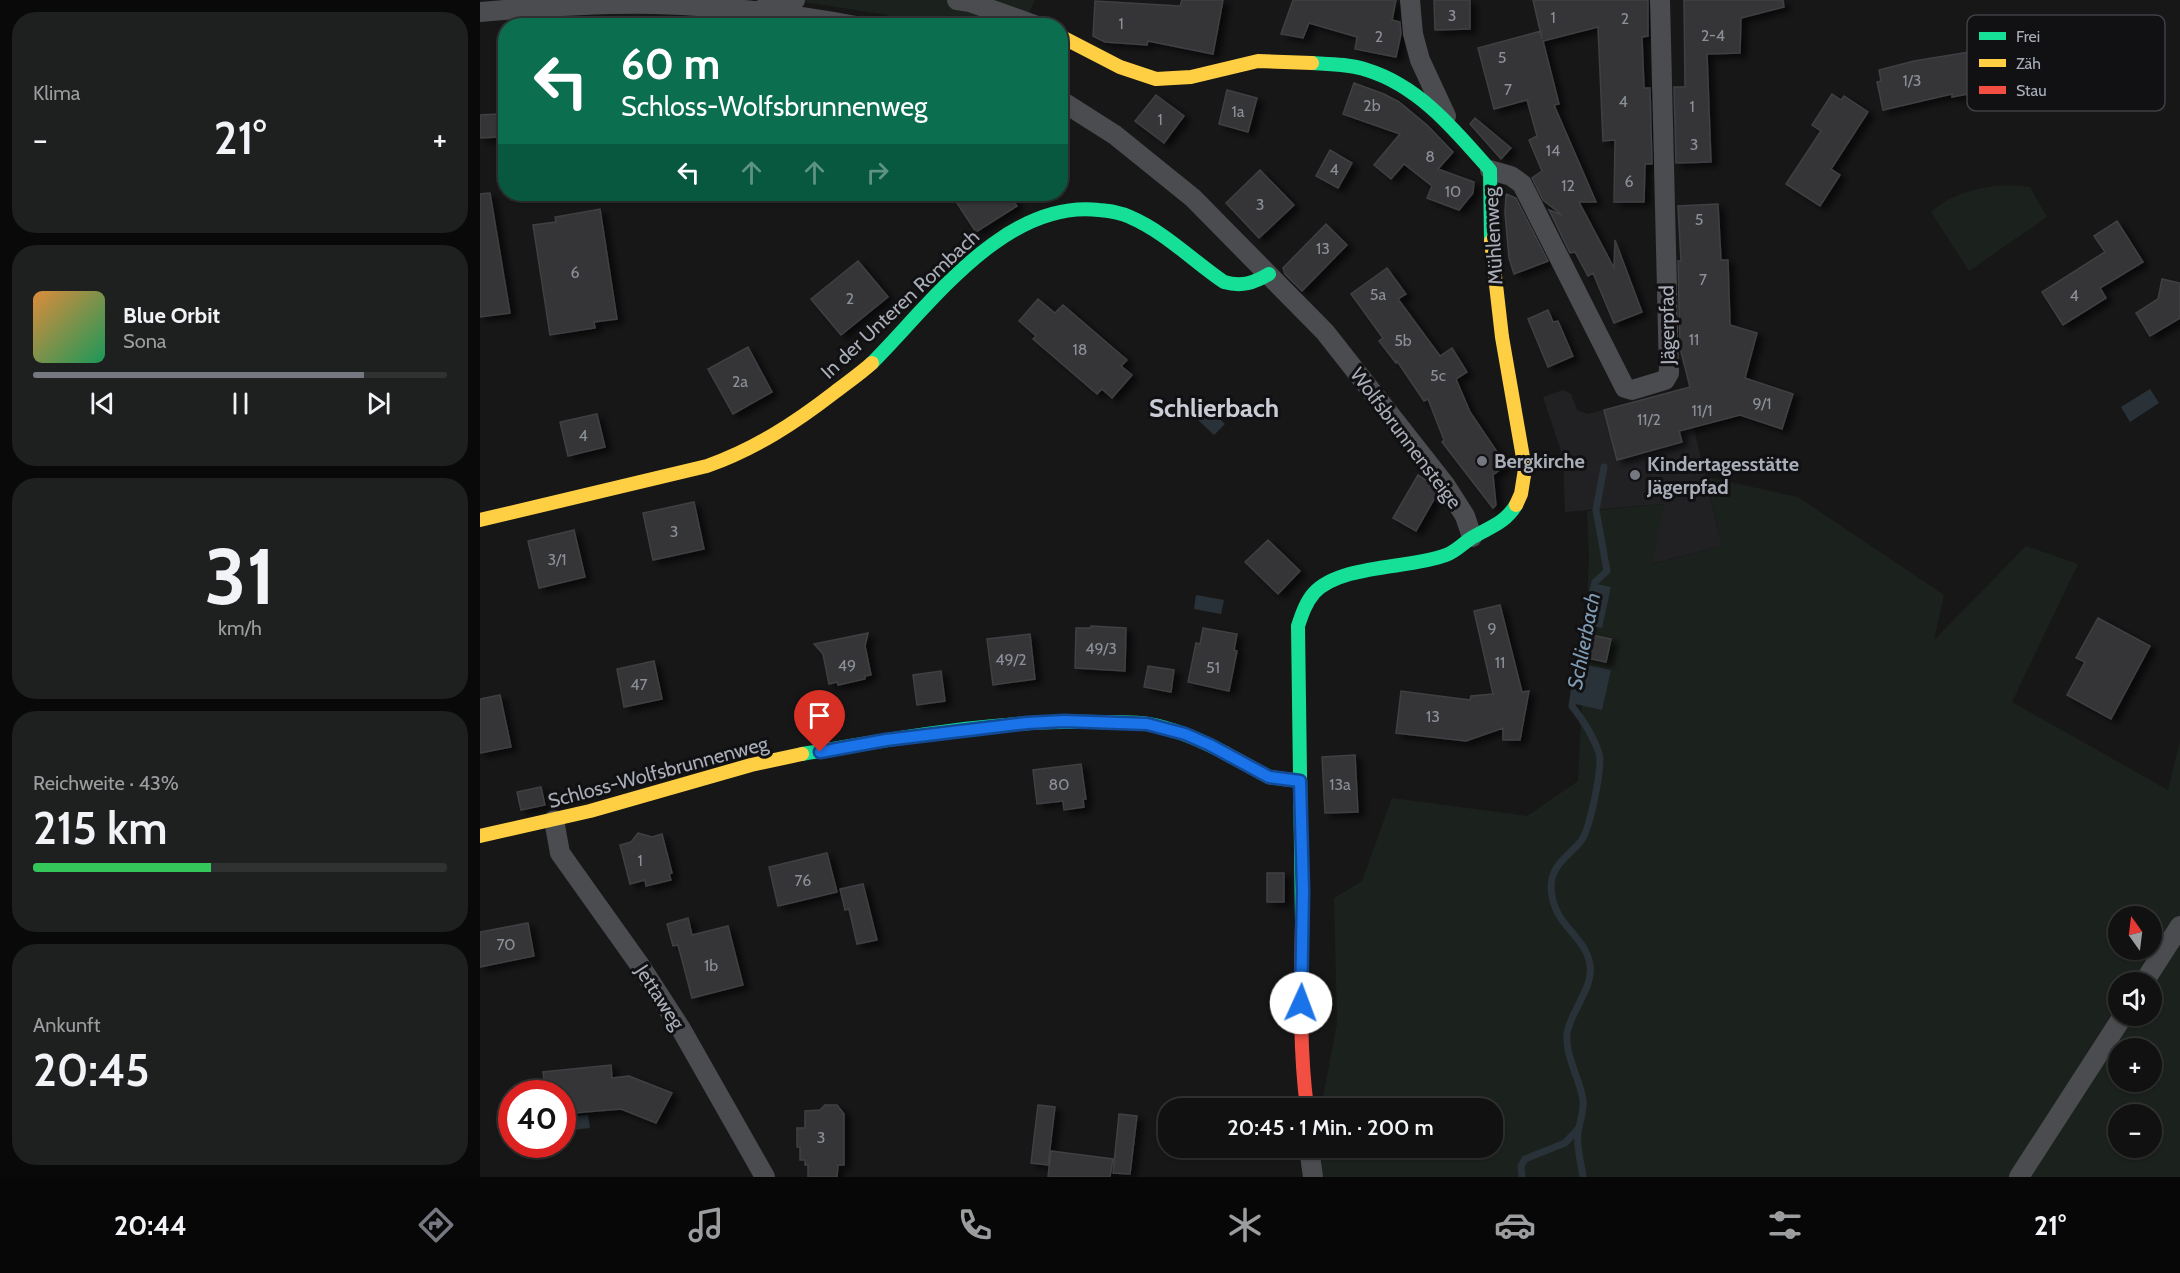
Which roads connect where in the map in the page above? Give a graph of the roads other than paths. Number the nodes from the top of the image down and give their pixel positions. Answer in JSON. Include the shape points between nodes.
{"nodes":[{"id":1,"x":795,"y":0,"type":"edge"},
{"id":2,"x":957,"y":0,"type":"edge"},
{"id":3,"x":1410,"y":0,"type":"edge"},
{"id":4,"x":1660,"y":0,"type":"edge"},
{"id":5,"x":480,"y":12,"type":"edge"},
{"id":6,"x":756,"y":12,"type":"junction"},
{"id":7,"x":799,"y":18,"type":"edge"},
{"id":8,"x":1015,"y":18,"type":"edge"},
{"id":9,"x":1068,"y":40,"type":"edge"},
{"id":10,"x":1068,"y":105,"type":"edge"},
{"id":11,"x":1446,"y":116,"type":"junction"},
{"id":12,"x":1491,"y":170,"type":"junction"},
{"id":13,"x":1269,"y":274,"type":"junction"},
{"id":14,"x":480,"y":520,"type":"edge"},
{"id":15,"x":1472,"y":537,"type":"junction"},
{"id":16,"x":1300,"y":781,"type":"junction"},
{"id":17,"x":554,"y":820,"type":"junction"},
{"id":18,"x":480,"y":836,"type":"edge"},
{"id":19,"x":2180,"y":926,"type":"edge"},
{"id":20,"x":2150,"y":972,"type":"edge"},
{"id":21,"x":2117,"y":1026,"type":"edge"},
{"id":22,"x":1305,"y":1098,"type":"edge"},
{"id":23,"x":1310,"y":1158,"type":"edge"},
{"id":24,"x":765,"y":1177,"type":"edge"},
{"id":25,"x":1313,"y":1177,"type":"edge"},
{"id":26,"x":2019,"y":1177,"type":"edge"}],
"edges":[{"from":1,"to":6,"type":"street"},
{"from":2,"to":8,"type":"street"},
{"from":3,"to":11,"type":"street","via":[[1418,51]]},
{"from":4,"to":12,"type":"street","name":"Jägerpfad","via":[[1669,373],[1665,380],[1632,390],[1625,388],[1522,184]]},
{"from":5,"to":6,"type":"street","via":[[654,4]]},
{"from":6,"to":7,"type":"street"},
{"from":9,"to":11,"type":"street","name":"Mühlenweg","via":[[1157,79],[1251,62],[1297,61],[1370,71]]},
{"from":10,"to":13,"type":"street","name":"Wolfsbrunnensteige","via":[[1159,169]]},
{"from":11,"to":12,"type":"street","name":"Mühlenweg"},
{"from":12,"to":15,"type":"street","name":"Mühlenweg","via":[[1488,189],[1497,306],[1525,469],[1520,497],[1508,517],[1490,531]]},
{"from":13,"to":14,"type":"street","name":"In der Unteren Rombach","via":[[1244,286],[1224,282],[1142,223],[1120,213],[1095,208],[1048,215],[991,245],[871,364],[764,444],[707,466]]},
{"from":13,"to":15,"type":"street","name":"Wolfsbrunnensteige","via":[[1326,332],[1420,452],[1460,507]]},
{"from":15,"to":16,"type":"street","via":[[1446,556],[1334,580],[1321,586],[1303,608],[1298,626]]},
{"from":16,"to":17,"type":"street","name":"Schloss-Wolfsbrunnenweg","via":[[1269,777],[1185,734],[1147,724],[1064,721],[976,728],[789,757]]},
{"from":16,"to":22,"type":"street","via":[[1300,1022]]},
{"from":17,"to":18,"type":"street","name":"Schloss-Wolfsbrunnenweg"},
{"from":17,"to":24,"type":"street","name":"Jettaweg","via":[[560,853],[681,1029]]},
{"from":19,"to":20,"type":"street"},
{"from":21,"to":26,"type":"street"},
{"from":23,"to":25,"type":"street"}]}
